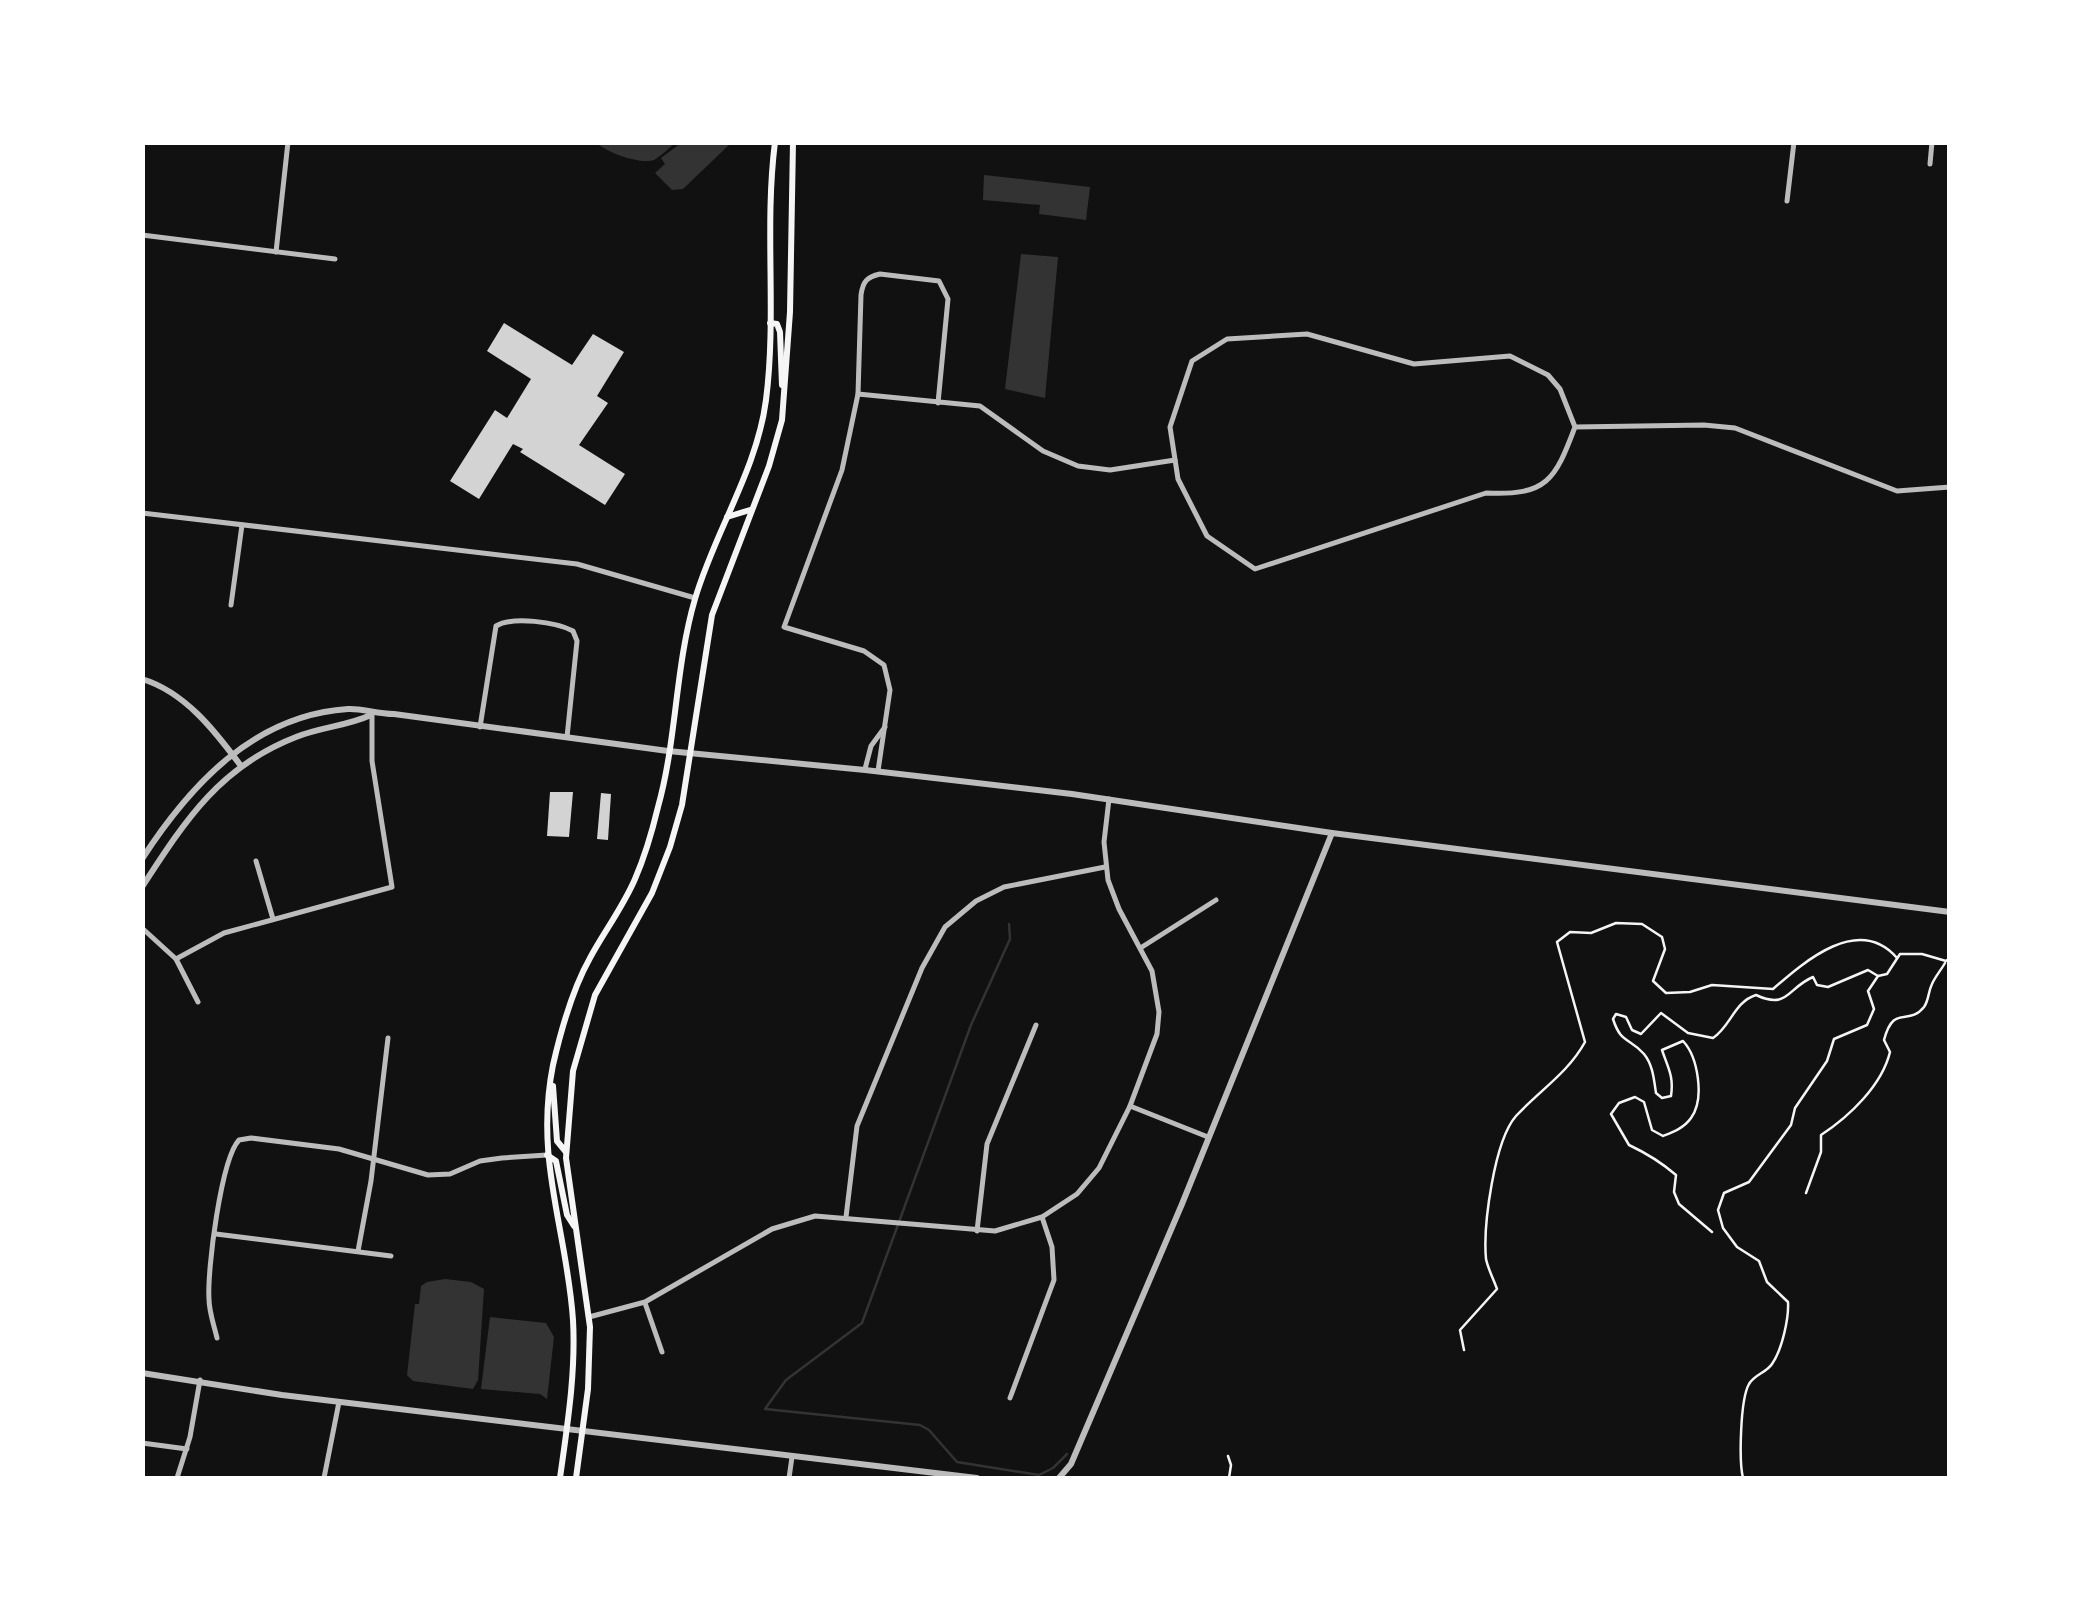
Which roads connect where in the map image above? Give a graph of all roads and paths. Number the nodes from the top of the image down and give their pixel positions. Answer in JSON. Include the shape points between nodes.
{"nodes":[{"id":1,"x":288,"y":142,"type":"edge"},
{"id":2,"x":775,"y":142,"type":"edge"},
{"id":3,"x":793,"y":142,"type":"edge"},
{"id":4,"x":1648,"y":142,"type":"edge"},
{"id":5,"x":1668,"y":142,"type":"edge"},
{"id":6,"x":1794,"y":142,"type":"edge"},
{"id":7,"x":1932,"y":142,"type":"edge"},
{"id":8,"x":1930,"y":164,"type":"dead end"},
{"id":9,"x":1788,"y":201,"type":"dead end"},
{"id":10,"x":142,"y":235,"type":"edge"},
{"id":11,"x":276,"y":252,"type":"junction"},
{"id":12,"x":335,"y":259,"type":"dead end"},
{"id":13,"x":770,"y":322,"type":"junction"},
{"id":14,"x":858,"y":394,"type":"junction"},
{"id":15,"x":938,"y":403,"type":"junction"},
{"id":16,"x":783,"y":406,"type":"junction"},
{"id":17,"x":1575,"y":428,"type":"junction"},
{"id":18,"x":1175,"y":460,"type":"junction"},
{"id":19,"x":1950,"y":487,"type":"edge"},
{"id":20,"x":753,"y":507,"type":"junction"},
{"id":21,"x":142,"y":512,"type":"edge"},
{"id":22,"x":727,"y":516,"type":"junction"},
{"id":23,"x":242,"y":525,"type":"junction"},
{"id":24,"x":696,"y":598,"type":"junction"},
{"id":25,"x":231,"y":605,"type":"dead end"},
{"id":26,"x":142,"y":678,"type":"edge"},
{"id":27,"x":372,"y":714,"type":"junction"},
{"id":28,"x":480,"y":727,"type":"junction"},
{"id":29,"x":884,"y":728,"type":"junction"},
{"id":30,"x":567,"y":737,"type":"junction"},
{"id":31,"x":668,"y":751,"type":"junction"},
{"id":32,"x":232,"y":753,"type":"junction"},
{"id":33,"x":690,"y":753,"type":"junction"},
{"id":34,"x":241,"y":766,"type":"junction"},
{"id":35,"x":864,"y":770,"type":"junction"},
{"id":36,"x":878,"y":771,"type":"junction"},
{"id":37,"x":1108,"y":799,"type":"junction"},
{"id":38,"x":1332,"y":833,"type":"junction"},
{"id":39,"x":142,"y":859,"type":"edge"},
{"id":40,"x":256,"y":861,"type":"dead end"},
{"id":41,"x":1105,"y":867,"type":"junction"},
{"id":42,"x":142,"y":887,"type":"edge"},
{"id":43,"x":1216,"y":900,"type":"dead end"},
{"id":44,"x":1950,"y":912,"type":"edge"},
{"id":45,"x":273,"y":919,"type":"junction"},
{"id":46,"x":142,"y":928,"type":"edge"},
{"id":47,"x":1142,"y":947,"type":"junction"},
{"id":48,"x":1897,"y":958,"type":"junction"},
{"id":49,"x":176,"y":959,"type":"junction"},
{"id":50,"x":1948,"y":960,"type":"edge"},
{"id":51,"x":1878,"y":976,"type":"junction"},
{"id":52,"x":198,"y":1002,"type":"dead end"},
{"id":53,"x":1036,"y":1025,"type":"dead end"},
{"id":54,"x":388,"y":1038,"type":"dead end"},
{"id":55,"x":552,"y":1080,"type":"junction"},
{"id":56,"x":1130,"y":1106,"type":"junction"},
{"id":57,"x":1208,"y":1137,"type":"junction"},
{"id":58,"x":566,"y":1152,"type":"junction"},
{"id":59,"x":547,"y":1155,"type":"junction"},
{"id":60,"x":373,"y":1161,"type":"junction"},
{"id":61,"x":1806,"y":1193,"type":"dead end"},
{"id":62,"x":846,"y":1218,"type":"junction"},
{"id":63,"x":1042,"y":1218,"type":"junction"},
{"id":64,"x":976,"y":1231,"type":"junction"},
{"id":65,"x":578,"y":1232,"type":"junction"},
{"id":66,"x":1712,"y":1232,"type":"dead end"},
{"id":67,"x":216,"y":1234,"type":"junction"},
{"id":68,"x":358,"y":1251,"type":"junction"},
{"id":69,"x":390,"y":1256,"type":"dead end"},
{"id":70,"x":645,"y":1302,"type":"junction"},
{"id":71,"x":589,"y":1316,"type":"junction"},
{"id":72,"x":217,"y":1338,"type":"dead end"},
{"id":73,"x":1464,"y":1350,"type":"dead end"},
{"id":74,"x":662,"y":1352,"type":"dead end"},
{"id":75,"x":142,"y":1373,"type":"edge"},
{"id":76,"x":200,"y":1380,"type":"junction"},
{"id":77,"x":1010,"y":1398,"type":"dead end"},
{"id":78,"x":339,"y":1402,"type":"junction"},
{"id":79,"x":566,"y":1428,"type":"junction"},
{"id":80,"x":583,"y":1430,"type":"junction"},
{"id":81,"x":142,"y":1443,"type":"edge"},
{"id":82,"x":187,"y":1449,"type":"junction"},
{"id":83,"x":792,"y":1455,"type":"junction"},
{"id":84,"x":1228,"y":1456,"type":"dead end"},
{"id":85,"x":177,"y":1478,"type":"edge"},
{"id":86,"x":324,"y":1478,"type":"edge"},
{"id":87,"x":560,"y":1478,"type":"edge"},
{"id":88,"x":576,"y":1478,"type":"edge"},
{"id":89,"x":789,"y":1478,"type":"edge"},
{"id":90,"x":977,"y":1478,"type":"edge"},
{"id":91,"x":1059,"y":1478,"type":"edge"},
{"id":92,"x":1230,"y":1478,"type":"edge"},
{"id":93,"x":1744,"y":1478,"type":"edge"}],
"edges":[{"from":1,"to":11,"type":"street"},
{"from":2,"to":13,"type":"main road"},
{"from":3,"to":16,"type":"main road"},
{"from":4,"to":5,"type":"street"},
{"from":6,"to":9,"type":"street"},
{"from":7,"to":8,"type":"street"},
{"from":10,"to":11,"type":"street"},
{"from":11,"to":12,"type":"street"},
{"from":13,"to":16,"type":"main road","via":[[780,332]]},
{"from":13,"to":22,"type":"main road","via":[[766,401],[749,467]]},
{"from":14,"to":15,"type":"street"},
{"from":14,"to":15,"type":"street","via":[[862,285],[880,274],[939,281],[946,292]]},
{"from":14,"to":29,"type":"street","via":[[842,470],[784,627],[880,661],[890,690]]},
{"from":15,"to":18,"type":"street","via":[[985,408],[1044,452],[1078,466],[1110,470]]},
{"from":16,"to":20,"type":"main road"},
{"from":17,"to":18,"type":"street","via":[[1559,469],[1543,485],[1486,492],[1256,570],[1207,536]]},
{"from":17,"to":18,"type":"street","via":[[1567,400],[1548,375],[1510,356],[1414,364],[1307,334],[1227,338],[1192,360],[1170,428]]},
{"from":17,"to":19,"type":"street","via":[[1736,428],[1896,490]]},
{"from":20,"to":22,"type":"main road"},
{"from":20,"to":33,"type":"main road","via":[[712,615]]},
{"from":21,"to":23,"type":"street"},
{"from":22,"to":24,"type":"main road"},
{"from":23,"to":24,"type":"street","via":[[578,564]]},
{"from":23,"to":25,"type":"street"},
{"from":24,"to":31,"type":"main road"},
{"from":26,"to":32,"type":"street","via":[[173,692]]},
{"from":27,"to":28,"type":"street"},
{"from":27,"to":32,"type":"street","via":[[352,708],[296,720]]},
{"from":27,"to":34,"type":"street","via":[[301,734]]},
{"from":27,"to":45,"type":"street","via":[[372,761],[392,887]]},
{"from":28,"to":30,"type":"street"},
{"from":28,"to":30,"type":"street","via":[[496,626],[509,621],[565,627],[577,642]]},
{"from":29,"to":35,"type":"street"},
{"from":29,"to":36,"type":"street"},
{"from":30,"to":31,"type":"street"},
{"from":31,"to":33,"type":"street"},
{"from":31,"to":55,"type":"main road","via":[[645,852],[581,978]]},
{"from":32,"to":34,"type":"street"},
{"from":32,"to":39,"type":"street","via":[[188,794]]},
{"from":33,"to":35,"type":"street"},
{"from":33,"to":58,"type":"main road","via":[[670,848],[596,995],[582,1037]]},
{"from":34,"to":42,"type":"street","via":[[199,804]]},
{"from":35,"to":36,"type":"street"},
{"from":36,"to":37,"type":"street"},
{"from":37,"to":38,"type":"street"},
{"from":37,"to":41,"type":"street"},
{"from":38,"to":44,"type":"street"},
{"from":38,"to":57,"type":"street"},
{"from":40,"to":45,"type":"street"},
{"from":41,"to":47,"type":"street"},
{"from":41,"to":62,"type":"street","via":[[1004,887],[946,928],[922,968],[856,1126]]},
{"from":43,"to":47,"type":"street"},
{"from":45,"to":49,"type":"street","via":[[224,932]]},
{"from":46,"to":49,"type":"street"},
{"from":47,"to":56,"type":"street","via":[[1159,1012]]},
{"from":48,"to":50,"type":"path"},
{"from":48,"to":51,"type":"path"},
{"from":48,"to":73,"type":"path","via":[[1888,947],[1850,939],[1810,957],[1773,989],[1712,985],[1666,992],[1652,981],[1662,937],[1642,924],[1570,932],[1557,942],[1585,1042],[1572,1066],[1513,1119],[1502,1139],[1486,1262],[1497,1289],[1460,1330]]},
{"from":49,"to":52,"type":"street"},
{"from":50,"to":61,"type":"path","via":[[1927,1004],[1888,1024],[1886,1068],[1843,1121],[1821,1135]]},
{"from":51,"to":66,"type":"path","via":[[1868,970],[1828,987],[1813,977],[1786,999],[1743,999],[1713,1038],[1688,1033],[1661,1013],[1641,1034],[1626,1017],[1612,1019],[1618,1038],[1645,1056],[1662,1098],[1671,1096],[1672,1085],[1662,1050],[1682,1041],[1695,1058],[1697,1104],[1678,1130],[1663,1136],[1652,1130],[1644,1102],[1635,1097],[1611,1114],[1629,1146],[1676,1174],[1679,1204]]},
{"from":51,"to":93,"type":"path","via":[[1868,991],[1874,1010],[1867,1025],[1834,1040],[1791,1125],[1749,1182],[1724,1193],[1718,1210],[1737,1247],[1760,1261],[1767,1282],[1788,1302],[1775,1359],[1746,1389]]},
{"from":53,"to":64,"type":"street","via":[[987,1144]]},
{"from":54,"to":60,"type":"street"},
{"from":55,"to":58,"type":"main road","via":[[557,1141]]},
{"from":55,"to":59,"type":"main road"},
{"from":56,"to":57,"type":"street"},
{"from":56,"to":63,"type":"street","via":[[1088,1181]]},
{"from":57,"to":91,"type":"street","via":[[1071,1464]]},
{"from":58,"to":65,"type":"main road"},
{"from":59,"to":60,"type":"street","via":[[484,1161],[439,1176]]},
{"from":59,"to":65,"type":"main road","via":[[556,1161],[567,1215]]},
{"from":59,"to":79,"type":"main road","via":[[573,1318]]},
{"from":60,"to":67,"type":"street","via":[[339,1149],[238,1140],[223,1173]]},
{"from":60,"to":68,"type":"street"},
{"from":62,"to":64,"type":"street"},
{"from":62,"to":70,"type":"street","via":[[815,1216],[772,1229]]},
{"from":63,"to":64,"type":"street"},
{"from":63,"to":77,"type":"street","via":[[1054,1280]]},
{"from":65,"to":71,"type":"main road"},
{"from":67,"to":68,"type":"street"},
{"from":67,"to":72,"type":"street","via":[[209,1298]]},
{"from":68,"to":69,"type":"street"},
{"from":70,"to":71,"type":"street"},
{"from":70,"to":74,"type":"street"},
{"from":71,"to":80,"type":"main road"},
{"from":75,"to":76,"type":"street"},
{"from":76,"to":78,"type":"street"},
{"from":76,"to":82,"type":"street"},
{"from":78,"to":79,"type":"street"},
{"from":78,"to":86,"type":"street"},
{"from":79,"to":80,"type":"street"},
{"from":79,"to":87,"type":"main road"},
{"from":80,"to":83,"type":"street"},
{"from":80,"to":88,"type":"main road"},
{"from":81,"to":82,"type":"street"},
{"from":82,"to":85,"type":"street"},
{"from":83,"to":89,"type":"street"},
{"from":83,"to":90,"type":"street"},
{"from":84,"to":92,"type":"path"}]}
